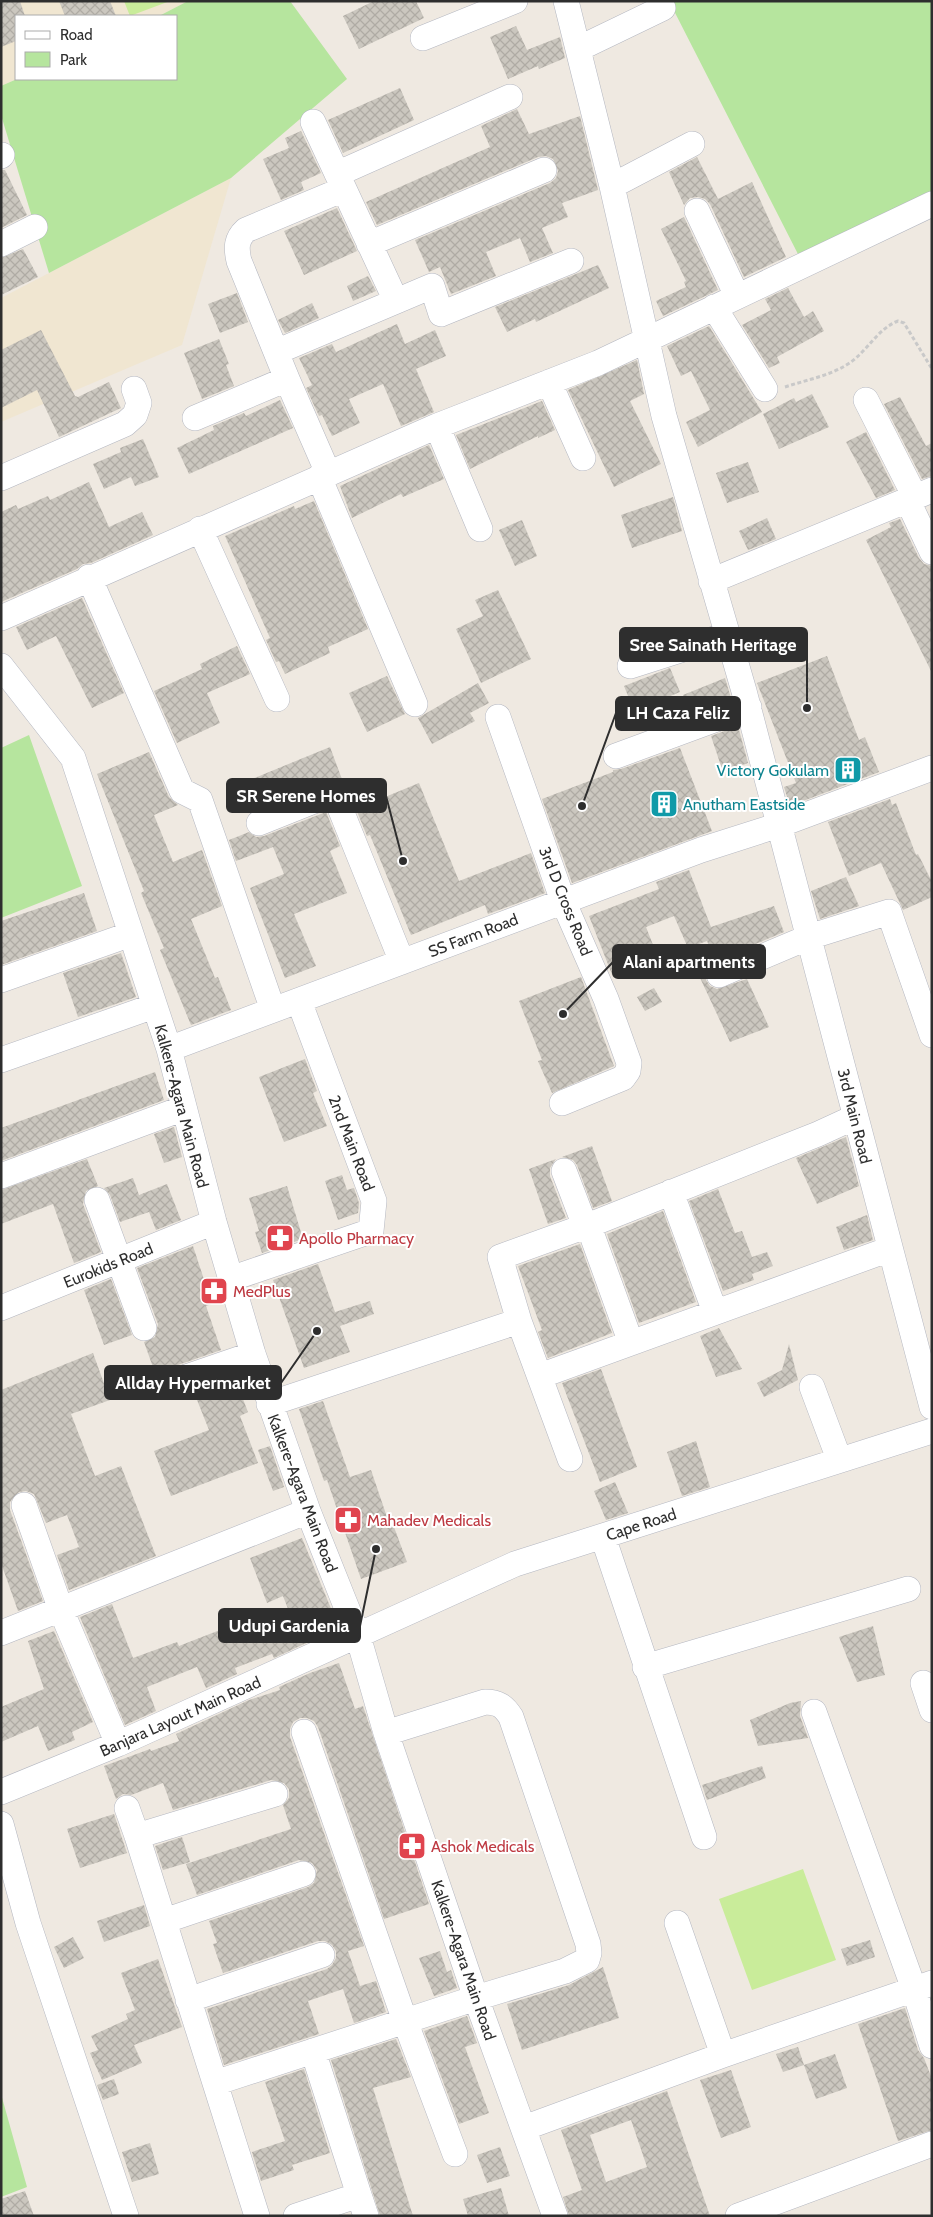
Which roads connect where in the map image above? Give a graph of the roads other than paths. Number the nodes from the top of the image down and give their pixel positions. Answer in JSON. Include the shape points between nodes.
{"nodes":[{"id":1,"x":515,"y":1,"type":"edge"},
{"id":2,"x":566,"y":1,"type":"edge"},
{"id":3,"x":663,"y":8,"type":"dead end"},
{"id":4,"x":423,"y":38,"type":"dead end"},
{"id":5,"x":578,"y":49,"type":"junction"},
{"id":6,"x":510,"y":97,"type":"dead end"},
{"id":7,"x":313,"y":122,"type":"dead end"},
{"id":8,"x":692,"y":144,"type":"dead end"},
{"id":9,"x":544,"y":170,"type":"dead end"},
{"id":10,"x":341,"y":182,"type":"junction"},
{"id":11,"x":612,"y":186,"type":"junction"},
{"id":12,"x":932,"y":204,"type":"edge"},
{"id":13,"x":697,"y":211,"type":"dead end"},
{"id":14,"x":35,"y":227,"type":"dead end"},
{"id":15,"x":1,"y":244,"type":"edge"},
{"id":16,"x":369,"y":244,"type":"junction"},
{"id":17,"x":571,"y":261,"type":"dead end"},
{"id":18,"x":737,"y":296,"type":"junction"},
{"id":19,"x":396,"y":301,"type":"junction"},
{"id":20,"x":714,"y":307,"type":"junction"},
{"id":21,"x":647,"y":339,"type":"junction"},
{"id":22,"x":276,"y":352,"type":"junction"},
{"id":23,"x":287,"y":379,"type":"junction"},
{"id":24,"x":549,"y":382,"type":"junction"},
{"id":25,"x":134,"y":388,"type":"dead end"},
{"id":26,"x":765,"y":389,"type":"road end"},
{"id":27,"x":866,"y":400,"type":"dead end"},
{"id":28,"x":195,"y":418,"type":"dead end"},
{"id":29,"x":437,"y":426,"type":"junction"},
{"id":30,"x":583,"y":458,"type":"dead end"},
{"id":31,"x":324,"y":475,"type":"junction"},
{"id":32,"x":1,"y":478,"type":"edge"},
{"id":33,"x":918,"y":496,"type":"edge"},
{"id":34,"x":200,"y":529,"type":"junction"},
{"id":35,"x":480,"y":529,"type":"dead end"},
{"id":36,"x":932,"y":552,"type":"edge"},
{"id":37,"x":89,"y":577,"type":"junction"},
{"id":38,"x":711,"y":582,"type":"junction"},
{"id":39,"x":1,"y":618,"type":"edge"},
{"id":40,"x":728,"y":635,"type":"junction"},
{"id":41,"x":1,"y":666,"type":"edge"},
{"id":42,"x":630,"y":666,"type":"dead end"},
{"id":43,"x":277,"y":699,"type":"dead end"},
{"id":44,"x":415,"y":704,"type":"dead end"},
{"id":45,"x":748,"y":707,"type":"junction"},
{"id":46,"x":498,"y":717,"type":"dead end"},
{"id":47,"x":616,"y":756,"type":"dead end"},
{"id":48,"x":932,"y":768,"type":"edge"},
{"id":49,"x":259,"y":823,"type":"dead end"},
{"id":50,"x":779,"y":825,"type":"junction"},
{"id":51,"x":563,"y":901,"type":"junction"},
{"id":52,"x":131,"y":934,"type":"junction"},
{"id":53,"x":809,"y":937,"type":"junction"},
{"id":54,"x":402,"y":962,"type":"junction"},
{"id":55,"x":719,"y":975,"type":"dead end"},
{"id":56,"x":1,"y":980,"type":"edge"},
{"id":57,"x":299,"y":1001,"type":"junction"},
{"id":58,"x":154,"y":1006,"type":"junction"},
{"id":59,"x":273,"y":1010,"type":"junction"},
{"id":60,"x":930,"y":1025,"type":"edge"},
{"id":61,"x":169,"y":1049,"type":"junction"},
{"id":62,"x":1,"y":1060,"type":"edge"},
{"id":63,"x":562,"y":1103,"type":"dead end"},
{"id":64,"x":184,"y":1108,"type":"junction"},
{"id":65,"x":854,"y":1117,"type":"junction"},
{"id":66,"x":564,"y":1171,"type":"dead end"},
{"id":67,"x":1,"y":1176,"type":"edge"},
{"id":68,"x":670,"y":1192,"type":"junction"},
{"id":69,"x":97,"y":1200,"type":"dead end"},
{"id":70,"x":214,"y":1222,"type":"junction"},
{"id":71,"x":586,"y":1225,"type":"junction"},
{"id":72,"x":890,"y":1249,"type":"junction"},
{"id":73,"x":119,"y":1261,"type":"junction"},
{"id":74,"x":230,"y":1278,"type":"junction"},
{"id":75,"x":1,"y":1308,"type":"edge"},
{"id":76,"x":715,"y":1312,"type":"junction"},
{"id":77,"x":519,"y":1321,"type":"junction"},
{"id":78,"x":144,"y":1328,"type":"dead end"},
{"id":79,"x":631,"y":1343,"type":"junction"},
{"id":80,"x":253,"y":1354,"type":"junction"},
{"id":81,"x":540,"y":1376,"type":"junction"},
{"id":82,"x":157,"y":1387,"type":"dead end"},
{"id":83,"x":812,"y":1387,"type":"dead end"},
{"id":84,"x":269,"y":1404,"type":"junction"},
{"id":85,"x":932,"y":1407,"type":"edge"},
{"id":86,"x":932,"y":1431,"type":"edge"},
{"id":87,"x":570,"y":1459,"type":"dead end"},
{"id":88,"x":839,"y":1460,"type":"junction"},
{"id":89,"x":24,"y":1505,"type":"dead end"},
{"id":90,"x":308,"y":1511,"type":"junction"},
{"id":91,"x":603,"y":1536,"type":"junction"},
{"id":92,"x":908,"y":1590,"type":"dead end"},
{"id":93,"x":61,"y":1610,"type":"junction"},
{"id":94,"x":1,"y":1633,"type":"edge"},
{"id":95,"x":358,"y":1636,"type":"junction"},
{"id":96,"x":645,"y":1667,"type":"junction"},
{"id":97,"x":923,"y":1684,"type":"dead end"},
{"id":98,"x":932,"y":1710,"type":"edge"},
{"id":99,"x":814,"y":1712,"type":"dead end"},
{"id":100,"x":304,"y":1732,"type":"dead end"},
{"id":101,"x":386,"y":1734,"type":"junction"},
{"id":102,"x":118,"y":1744,"type":"junction"},
{"id":103,"x":1,"y":1792,"type":"edge"},
{"id":104,"x":275,"y":1794,"type":"dead end"},
{"id":105,"x":128,"y":1808,"type":"dead end"},
{"id":106,"x":1,"y":1824,"type":"edge"},
{"id":107,"x":137,"y":1836,"type":"junction"},
{"id":108,"x":704,"y":1836,"type":"dead end"},
{"id":109,"x":303,"y":1874,"type":"dead end"},
{"id":110,"x":164,"y":1920,"type":"junction"},
{"id":111,"x":677,"y":1923,"type":"dead end"},
{"id":112,"x":322,"y":1955,"type":"dead end"},
{"id":113,"x":923,"y":1986,"type":"edge"},
{"id":114,"x":476,"y":1998,"type":"junction"},
{"id":115,"x":188,"y":2000,"type":"junction"},
{"id":116,"x":405,"y":2021,"type":"junction"},
{"id":117,"x":932,"y":2046,"type":"edge"},
{"id":118,"x":314,"y":2051,"type":"junction"},
{"id":119,"x":723,"y":2055,"type":"junction"},
{"id":120,"x":215,"y":2083,"type":"junction"},
{"id":121,"x":524,"y":2128,"type":"junction"},
{"id":122,"x":932,"y":2144,"type":"edge"},
{"id":123,"x":455,"y":2154,"type":"dead end"},
{"id":124,"x":362,"y":2206,"type":"edge"},
{"id":125,"x":126,"y":2216,"type":"edge"},
{"id":126,"x":257,"y":2216,"type":"edge"},
{"id":127,"x":296,"y":2216,"type":"edge"},
{"id":128,"x":555,"y":2216,"type":"edge"},
{"id":129,"x":738,"y":2216,"type":"edge"}],
"edges":[{"from":1,"to":4,"type":"street"},
{"from":2,"to":5,"type":"street","name":"3rd Main Road"},
{"from":3,"to":5,"type":"street"},
{"from":5,"to":11,"type":"street","name":"3rd Main Road"},
{"from":6,"to":10,"type":"street"},
{"from":7,"to":10,"type":"street"},
{"from":8,"to":11,"type":"street"},
{"from":9,"to":16,"type":"street"},
{"from":10,"to":16,"type":"street"},
{"from":10,"to":22,"type":"street","via":[[240,236],[237,244],[239,261]]},
{"from":11,"to":21,"type":"street","name":"3rd Main Road"},
{"from":12,"to":18,"type":"street"},
{"from":13,"to":18,"type":"street"},
{"from":14,"to":15,"type":"street"},
{"from":16,"to":19,"type":"street"},
{"from":17,"to":19,"type":"street","via":[[442,314],[432,286]]},
{"from":18,"to":20,"type":"street"},
{"from":19,"to":22,"type":"street"},
{"from":20,"to":21,"type":"street"},
{"from":20,"to":26,"type":"street"},
{"from":21,"to":24,"type":"street"},
{"from":21,"to":38,"type":"street","name":"3rd Main Road","via":[[664,416]]},
{"from":22,"to":23,"type":"street"},
{"from":23,"to":28,"type":"street"},
{"from":23,"to":31,"type":"street"},
{"from":24,"to":29,"type":"street"},
{"from":24,"to":30,"type":"street"},
{"from":25,"to":32,"type":"street","via":[[139,403],[135,414],[125,424]]},
{"from":27,"to":33,"type":"street"},
{"from":29,"to":31,"type":"street"},
{"from":29,"to":35,"type":"street"},
{"from":31,"to":34,"type":"street"},
{"from":31,"to":44,"type":"street"},
{"from":33,"to":36,"type":"street"},
{"from":33,"to":38,"type":"street"},
{"from":34,"to":37,"type":"street"},
{"from":34,"to":43,"type":"street"},
{"from":37,"to":39,"type":"street"},
{"from":37,"to":59,"type":"street","via":[[182,791],[200,800]]},
{"from":38,"to":40,"type":"street","name":"3rd Main Road"},
{"from":40,"to":42,"type":"street"},
{"from":40,"to":45,"type":"street","name":"3rd Main Road"},
{"from":41,"to":52,"type":"street","name":"Kalkere-Agara Main Road","via":[[73,758]]},
{"from":45,"to":47,"type":"street"},
{"from":45,"to":50,"type":"street","name":"3rd Main Road"},
{"from":46,"to":51,"type":"street","name":"3rd D Cross Road"},
{"from":48,"to":50,"type":"street","name":"SS Farm Road"},
{"from":49,"to":54,"type":"street","via":[[334,793]]},
{"from":50,"to":51,"type":"street","name":"SS Farm Road","via":[[700,850]]},
{"from":50,"to":53,"type":"street","name":"3rd Main Road"},
{"from":51,"to":54,"type":"street","name":"SS Farm Road"},
{"from":51,"to":63,"type":"street","name":"3rd D Cross Road","via":[[606,999],[629,1063],[623,1078]]},
{"from":52,"to":56,"type":"street"},
{"from":52,"to":58,"type":"street","name":"Kalkere-Agara Main Road"},
{"from":53,"to":55,"type":"street"},
{"from":53,"to":60,"type":"street","via":[[889,912]]},
{"from":53,"to":65,"type":"street","name":"3rd Main Road"},
{"from":54,"to":57,"type":"street","name":"SS Farm Road"},
{"from":57,"to":59,"type":"street","name":"SS Farm Road"},
{"from":57,"to":74,"type":"street","name":"2nd Main Road","via":[[374,1200],[371,1231]]},
{"from":58,"to":61,"type":"street","name":"Kalkere-Agara Main Road"},
{"from":58,"to":62,"type":"street"},
{"from":59,"to":61,"type":"street","name":"SS Farm Road"},
{"from":61,"to":64,"type":"street","name":"Kalkere-Agara Main Road"},
{"from":64,"to":67,"type":"street"},
{"from":64,"to":70,"type":"street","name":"Kalkere-Agara Main Road"},
{"from":65,"to":68,"type":"street"},
{"from":65,"to":72,"type":"street","name":"3rd Main Road"},
{"from":66,"to":71,"type":"street"},
{"from":68,"to":71,"type":"street"},
{"from":68,"to":76,"type":"street"},
{"from":69,"to":73,"type":"street"},
{"from":70,"to":73,"type":"street","name":"Eurokids Road"},
{"from":70,"to":74,"type":"street","name":"Kalkere-Agara Main Road"},
{"from":71,"to":77,"type":"street","via":[[500,1257]]},
{"from":71,"to":79,"type":"street"},
{"from":72,"to":76,"type":"street"},
{"from":72,"to":85,"type":"street","name":"3rd Main Road"},
{"from":73,"to":75,"type":"street","name":"Eurokids Road"},
{"from":73,"to":78,"type":"street"},
{"from":74,"to":80,"type":"street","name":"Kalkere-Agara Main Road"},
{"from":76,"to":79,"type":"street"},
{"from":77,"to":81,"type":"street"},
{"from":77,"to":84,"type":"street"},
{"from":79,"to":81,"type":"street"},
{"from":80,"to":82,"type":"street"},
{"from":80,"to":84,"type":"street","name":"Kalkere-Agara Main Road"},
{"from":81,"to":87,"type":"street"},
{"from":83,"to":88,"type":"street"},
{"from":84,"to":90,"type":"street","name":"Kalkere-Agara Main Road"},
{"from":86,"to":88,"type":"street","name":"Cape Road"},
{"from":88,"to":91,"type":"street","name":"Cape Road"},
{"from":89,"to":93,"type":"street"},
{"from":90,"to":93,"type":"street"},
{"from":90,"to":95,"type":"street","name":"Kalkere-Agara Main Road"},
{"from":91,"to":95,"type":"street","name":"Cape Road","via":[[515,1564]]},
{"from":91,"to":96,"type":"street"},
{"from":92,"to":96,"type":"street"},
{"from":93,"to":94,"type":"street"},
{"from":93,"to":102,"type":"street"},
{"from":95,"to":101,"type":"street","name":"Kalkere-Agara Main Road"},
{"from":95,"to":102,"type":"street","name":"Banjara Layout Main Road"},
{"from":96,"to":108,"type":"street"},
{"from":97,"to":98,"type":"street"},
{"from":99,"to":113,"type":"street"},
{"from":100,"to":116,"type":"street"},
{"from":101,"to":114,"type":"street","name":"Kalkere-Agara Main Road"},
{"from":101,"to":114,"type":"street","via":[[484,1702],[495,1702],[506,1709],[518,1736],[589,1953],[587,1960],[565,1971]]},
{"from":102,"to":103,"type":"street","name":"Banjara Layout Main Road"},
{"from":104,"to":107,"type":"street"},
{"from":105,"to":107,"type":"street"},
{"from":106,"to":125,"type":"street","via":[[28,1923]]},
{"from":107,"to":110,"type":"street"},
{"from":109,"to":110,"type":"street"},
{"from":110,"to":115,"type":"street"},
{"from":111,"to":119,"type":"street"},
{"from":112,"to":115,"type":"street"},
{"from":113,"to":117,"type":"street"},
{"from":113,"to":119,"type":"street"},
{"from":114,"to":116,"type":"street"},
{"from":114,"to":121,"type":"street","name":"Kalkere-Agara Main Road"},
{"from":115,"to":120,"type":"street"},
{"from":116,"to":118,"type":"street"},
{"from":116,"to":123,"type":"street"},
{"from":118,"to":120,"type":"street"},
{"from":118,"to":124,"type":"street"},
{"from":119,"to":121,"type":"street"},
{"from":120,"to":126,"type":"street"},
{"from":121,"to":128,"type":"street","name":"Kalkere-Agara Main Road"},
{"from":122,"to":129,"type":"street"},
{"from":124,"to":127,"type":"street"}]}
